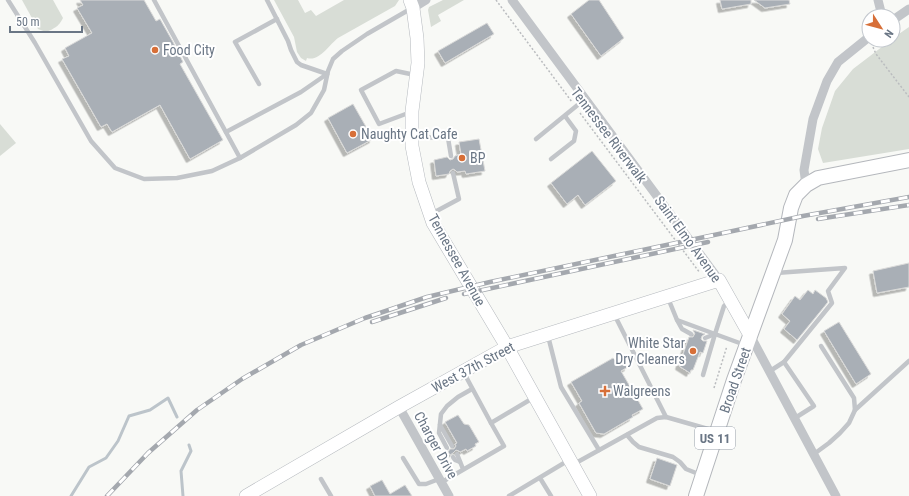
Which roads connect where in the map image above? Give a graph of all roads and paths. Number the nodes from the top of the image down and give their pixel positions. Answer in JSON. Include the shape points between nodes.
{"nodes":[{"id":1,"x":8,"y":0,"type":"edge"},
{"id":2,"x":154,"y":0,"type":"edge"},
{"id":3,"x":267,"y":0,"type":"edge"},
{"id":4,"x":426,"y":0,"type":"edge"},
{"id":5,"x":496,"y":0,"type":"edge"},
{"id":6,"x":512,"y":0,"type":"edge"},
{"id":7,"x":412,"y":4,"type":"edge"},
{"id":8,"x":277,"y":20,"type":"junction"},
{"id":9,"x":861,"y":43,"type":"edge"},
{"id":10,"x":873,"y":48,"type":"edge"},
{"id":11,"x":327,"y":74,"type":"junction"},
{"id":12,"x":416,"y":76,"type":"junction"},
{"id":13,"x":259,"y":84,"type":"dead end"},
{"id":14,"x":909,"y":97,"type":"edge"},
{"id":15,"x":585,"y":99,"type":"junction"},
{"id":16,"x":576,"y":107,"type":"junction"},
{"id":17,"x":412,"y":111,"type":"junction"},
{"id":18,"x":565,"y":116,"type":"junction"},
{"id":19,"x":226,"y":132,"type":"junction"},
{"id":20,"x":412,"y":137,"type":"junction"},
{"id":21,"x":536,"y":139,"type":"dead end"},
{"id":22,"x":451,"y":156,"type":"dead end"},
{"id":23,"x":240,"y":158,"type":"junction"},
{"id":24,"x":551,"y":159,"type":"dead end"},
{"id":25,"x":909,"y":160,"type":"edge"},
{"id":26,"x":453,"y":173,"type":"dead end"},
{"id":27,"x":806,"y":185,"type":"junction"},
{"id":28,"x":430,"y":214,"type":"junction"},
{"id":29,"x":774,"y":270,"type":"junction"},
{"id":30,"x":713,"y":282,"type":"junction"},
{"id":31,"x":667,"y":296,"type":"junction"},
{"id":32,"x":731,"y":300,"type":"junction"},
{"id":33,"x":614,"y":313,"type":"junction"},
{"id":34,"x":677,"y":320,"type":"junction"},
{"id":35,"x":547,"y":334,"type":"junction"},
{"id":36,"x":692,"y":334,"type":"dead end"},
{"id":37,"x":715,"y":334,"type":"junction"},
{"id":38,"x":705,"y":338,"type":"dead end"},
{"id":39,"x":730,"y":340,"type":"junction"},
{"id":40,"x":748,"y":341,"type":"junction"},
{"id":41,"x":820,"y":346,"type":"dead end"},
{"id":42,"x":507,"y":347,"type":"junction"},
{"id":43,"x":909,"y":361,"type":"edge"},
{"id":44,"x":784,"y":362,"type":"junction"},
{"id":45,"x":463,"y":371,"type":"junction"},
{"id":46,"x":770,"y":372,"type":"junction"},
{"id":47,"x":703,"y":375,"type":"dead end"},
{"id":48,"x":714,"y":388,"type":"dead end"},
{"id":49,"x":472,"y":389,"type":"junction"},
{"id":50,"x":535,"y":397,"type":"junction"},
{"id":51,"x":399,"y":407,"type":"junction"},
{"id":52,"x":855,"y":410,"type":"junction"},
{"id":53,"x":666,"y":418,"type":"junction"},
{"id":54,"x":795,"y":418,"type":"junction"},
{"id":55,"x":490,"y":423,"type":"junction"},
{"id":56,"x":717,"y":432,"type":"junction"},
{"id":57,"x":627,"y":434,"type":"junction"},
{"id":58,"x":450,"y":447,"type":"dead end"},
{"id":59,"x":599,"y":450,"type":"junction"},
{"id":60,"x":814,"y":454,"type":"junction"},
{"id":61,"x":455,"y":456,"type":"dead end"},
{"id":62,"x":403,"y":458,"type":"dead end"},
{"id":63,"x":571,"y":463,"type":"junction"},
{"id":64,"x":463,"y":469,"type":"junction"},
{"id":65,"x":703,"y":476,"type":"junction"},
{"id":66,"x":540,"y":478,"type":"junction"},
{"id":67,"x":321,"y":479,"type":"dead end"},
{"id":68,"x":440,"y":481,"type":"junction"},
{"id":69,"x":246,"y":496,"type":"edge"},
{"id":70,"x":331,"y":496,"type":"edge"},
{"id":71,"x":449,"y":496,"type":"edge"},
{"id":72,"x":509,"y":496,"type":"edge"},
{"id":73,"x":551,"y":496,"type":"edge"},
{"id":74,"x":590,"y":496,"type":"edge"},
{"id":75,"x":696,"y":496,"type":"edge"},
{"id":76,"x":836,"y":496,"type":"edge"}],
"edges":[{"from":1,"to":23,"type":"lane","via":[[91,141],[115,168],[144,179],[177,178],[212,171]]},
{"from":2,"to":19,"type":"lane"},
{"from":3,"to":8,"type":"lane"},
{"from":4,"to":7,"type":"street"},
{"from":5,"to":16,"type":"path","name":"Tennessee Riverwalk"},
{"from":6,"to":15,"type":"street","name":"Saint Elmo Avenue"},
{"from":7,"to":11,"type":"lane","via":[[342,51],[333,59]]},
{"from":7,"to":12,"type":"street","name":"Tennessee Avenue","via":[[417,38]]},
{"from":8,"to":11,"type":"lane","via":[[296,62]]},
{"from":8,"to":13,"type":"lane","via":[[235,42]]},
{"from":9,"to":27,"type":"street","via":[[838,62],[827,81],[813,119],[804,170]]},
{"from":10,"to":14,"type":"path"},
{"from":11,"to":19,"type":"lane","via":[[302,92]]},
{"from":11,"to":23,"type":"lane","via":[[324,90],[311,113],[296,125]]},
{"from":12,"to":17,"type":"street","name":"Tennessee Avenue"},
{"from":12,"to":17,"type":"lane","via":[[396,71],[360,90],[379,124]]},
{"from":15,"to":16,"type":"lane"},
{"from":15,"to":30,"type":"street","name":"Saint Elmo Avenue"},
{"from":16,"to":18,"type":"lane"},
{"from":16,"to":30,"type":"path","name":"Tennessee Riverwalk"},
{"from":17,"to":20,"type":"street","name":"Tennessee Avenue"},
{"from":18,"to":21,"type":"lane"},
{"from":18,"to":24,"type":"lane","via":[[576,131],[574,140]]},
{"from":19,"to":23,"type":"lane"},
{"from":20,"to":22,"type":"lane","via":[[448,138]]},
{"from":20,"to":28,"type":"street","name":"Tennessee Avenue","via":[[419,182]]},
{"from":25,"to":27,"type":"main road","number":"US 11","via":[[818,178]]},
{"from":26,"to":28,"type":"lane","via":[[458,199]]},
{"from":27,"to":29,"type":"main road","number":"US 11","via":[[796,196],[791,208],[785,240]]},
{"from":28,"to":42,"type":"street","name":"Tennessee Avenue"},
{"from":29,"to":40,"type":"main road","name":"Broad Street","number":"US 11"},
{"from":29,"to":44,"type":"lane","via":[[845,268],[828,291],[832,303]]},
{"from":30,"to":31,"type":"street","name":"West 37th Street"},
{"from":30,"to":32,"type":"street","name":"Saint Elmo Avenue"},
{"from":31,"to":33,"type":"street","name":"West 37th Street"},
{"from":31,"to":34,"type":"lane"},
{"from":32,"to":37,"type":"lane","via":[[724,306]]},
{"from":32,"to":40,"type":"street","name":"Saint Elmo Avenue"},
{"from":33,"to":35,"type":"street","name":"West 37th Street"},
{"from":33,"to":53,"type":"lane"},
{"from":34,"to":36,"type":"lane","via":[[682,329]]},
{"from":34,"to":37,"type":"lane"},
{"from":35,"to":42,"type":"street","name":"West 37th Street"},
{"from":35,"to":59,"type":"lane","via":[[561,387]]},
{"from":37,"to":38,"type":"lane"},
{"from":37,"to":39,"type":"lane"},
{"from":37,"to":47,"type":"lane"},
{"from":39,"to":40,"type":"lane"},
{"from":39,"to":48,"type":"path"},
{"from":40,"to":46,"type":"street","name":"Saint Elmo Avenue"},
{"from":40,"to":56,"type":"main road","name":"Broad Street","number":"US 11"},
{"from":41,"to":52,"type":"lane","via":[[854,398]]},
{"from":42,"to":45,"type":"street","name":"West 37th Street"},
{"from":42,"to":50,"type":"street","name":"Tennessee Avenue"},
{"from":43,"to":52,"type":"lane"},
{"from":44,"to":46,"type":"lane"},
{"from":44,"to":54,"type":"lane","via":[[814,406]]},
{"from":45,"to":49,"type":"lane"},
{"from":45,"to":51,"type":"street","name":"West 37th Street"},
{"from":46,"to":54,"type":"street","name":"Saint Elmo Avenue"},
{"from":49,"to":55,"type":"lane"},
{"from":49,"to":58,"type":"lane","via":[[458,397],[441,414],[439,433]]},
{"from":50,"to":55,"type":"lane"},
{"from":50,"to":63,"type":"street","name":"Tennessee Avenue"},
{"from":51,"to":68,"type":"street","name":"Charger Drive"},
{"from":51,"to":69,"type":"street","name":"West 37th Street"},
{"from":52,"to":60,"type":"lane","via":[[840,433]]},
{"from":53,"to":56,"type":"lane"},
{"from":53,"to":57,"type":"lane","via":[[657,418]]},
{"from":54,"to":60,"type":"street","name":"Saint Elmo Avenue"},
{"from":55,"to":64,"type":"lane","via":[[504,446]]},
{"from":56,"to":65,"type":"main road","name":"Broad Street","number":"US 11"},
{"from":57,"to":59,"type":"lane"},
{"from":57,"to":65,"type":"lane","via":[[639,447],[673,457],[686,469]]},
{"from":59,"to":63,"type":"lane"},
{"from":60,"to":76,"type":"street","name":"Saint Elmo Avenue"},
{"from":61,"to":64,"type":"lane","via":[[454,460],[460,462]]},
{"from":62,"to":68,"type":"lane","via":[[419,484]]},
{"from":63,"to":66,"type":"lane"},
{"from":63,"to":74,"type":"street","name":"Tennessee Avenue"},
{"from":64,"to":68,"type":"lane"},
{"from":65,"to":75,"type":"main road","name":"Broad Street","number":"US 11"},
{"from":66,"to":72,"type":"lane"},
{"from":66,"to":73,"type":"lane"},
{"from":67,"to":70,"type":"lane"},
{"from":68,"to":71,"type":"street","name":"Charger Drive"}]}
